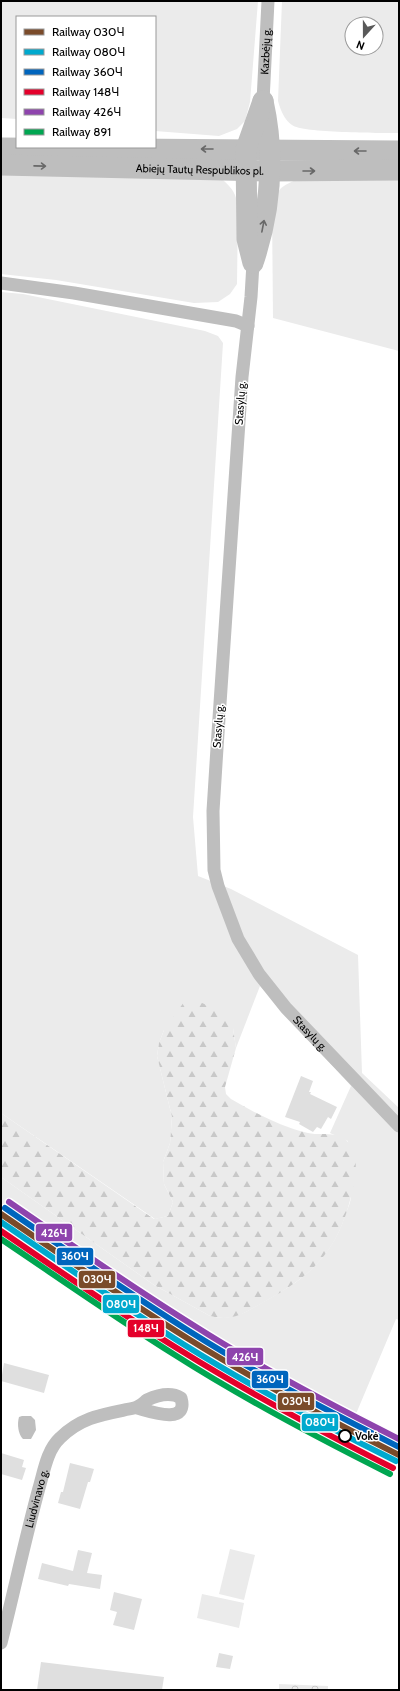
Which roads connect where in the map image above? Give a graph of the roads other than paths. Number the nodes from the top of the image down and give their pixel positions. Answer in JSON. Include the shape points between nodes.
{"nodes":[{"id":1,"x":268,"y":1,"type":"edge"},
{"id":2,"x":263,"y":101,"type":"junction"},
{"id":3,"x":1,"y":148,"type":"edge"},
{"id":4,"x":246,"y":149,"type":"junction"},
{"id":5,"x":271,"y":149,"type":"junction"},
{"id":6,"x":399,"y":151,"type":"edge"},
{"id":7,"x":1,"y":165,"type":"edge"},
{"id":8,"x":399,"y":170,"type":"edge"},
{"id":9,"x":246,"y":171,"type":"junction"},
{"id":10,"x":270,"y":171,"type":"junction"},
{"id":11,"x":253,"y":263,"type":"junction"},
{"id":12,"x":1,"y":283,"type":"edge"},
{"id":13,"x":248,"y":326,"type":"junction"},
{"id":14,"x":399,"y":1126,"type":"edge"},
{"id":15,"x":136,"y":1408,"type":"dead end"},
{"id":16,"x":1,"y":1644,"type":"edge"}],
"edges":[{"from":1,"to":2,"type":"street","name":"Kazbėjų g."},
{"from":2,"to":4,"type":"highway"},
{"from":2,"to":5,"type":"highway"},
{"from":4,"to":3,"type":"highway","name":"Abiejų Tautų Respublikos pl.","one_way":true},
{"from":4,"to":5,"type":"highway","name":"Abiejų Tautų Respublikos pl."},
{"from":4,"to":9,"type":"highway"},
{"from":6,"to":5,"type":"highway","name":"Abiejų Tautų Respublikos pl.","one_way":true},
{"from":5,"to":10,"type":"highway"},
{"from":7,"to":9,"type":"highway","name":"Abiejų Tautų Respublikos pl.","one_way":true},
{"from":10,"to":8,"type":"highway","name":"Abiejų Tautų Respublikos pl.","one_way":true},
{"from":9,"to":10,"type":"highway","name":"Abiejų Tautų Respublikos pl."},
{"from":9,"to":11,"type":"highway","via":[[247,239]]},
{"from":11,"to":10,"type":"highway","one_way":true,"via":[[262,232]]},
{"from":11,"to":13,"type":"street","name":"Stasylų g."},
{"from":12,"to":13,"type":"street","via":[[236,321]]},
{"from":13,"to":14,"type":"street","name":"Stasylų g.","via":[[242,377],[216,756],[213,811],[214,870],[238,939],[259,974],[286,1008]]},
{"from":15,"to":16,"type":"street","name":"Liudvinavo g.","via":[[90,1418],[73,1427],[53,1446],[34,1505]]}]}
